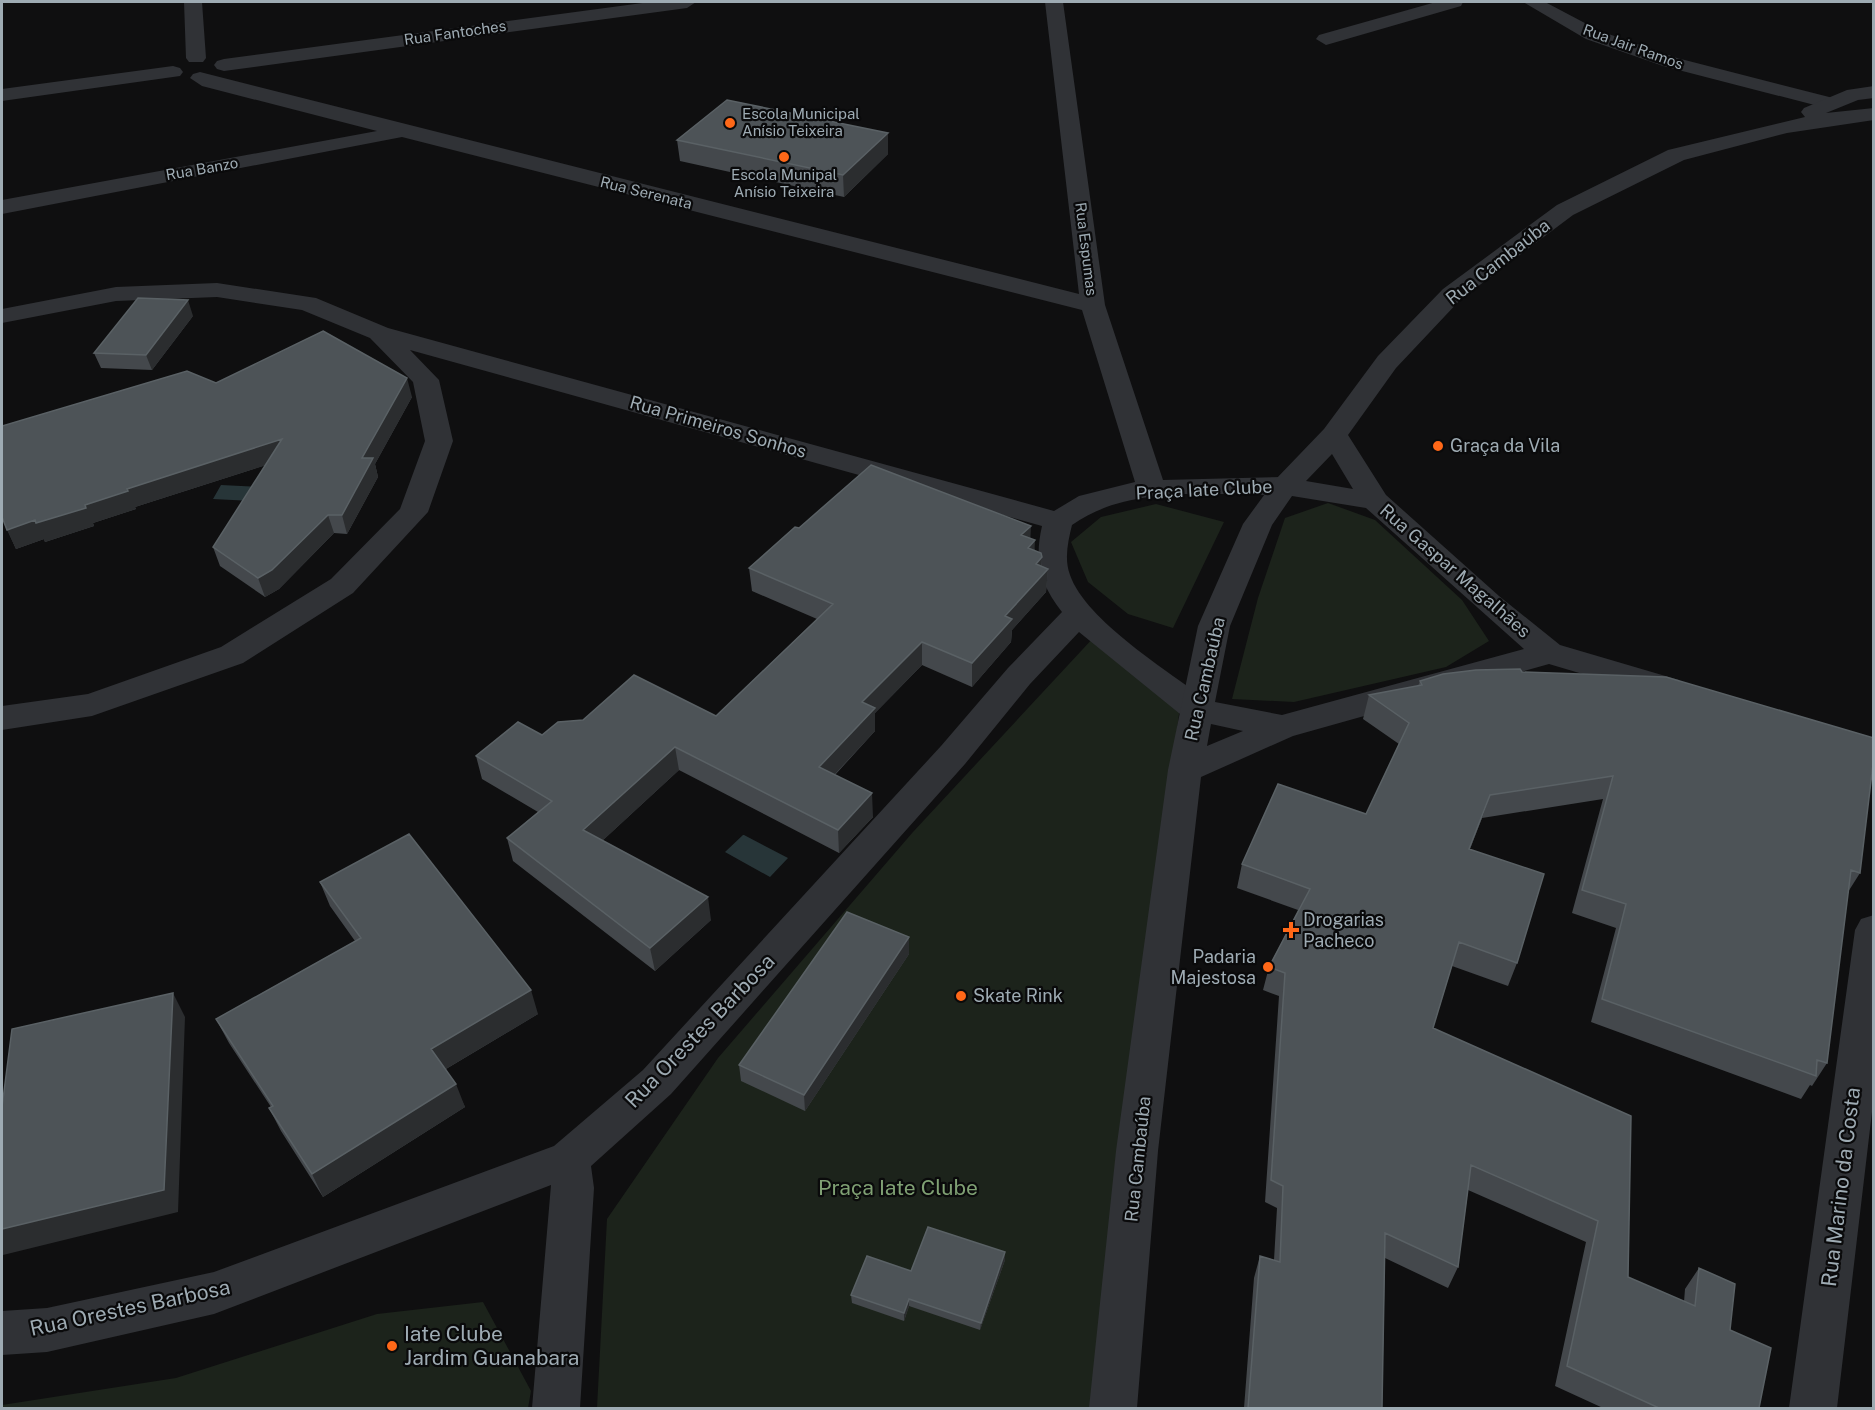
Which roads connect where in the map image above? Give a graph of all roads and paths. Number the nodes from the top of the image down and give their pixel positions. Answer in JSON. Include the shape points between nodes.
{"nodes":[{"id":1,"x":193,"y":2,"type":"edge"},
{"id":2,"x":687,"y":2,"type":"edge"},
{"id":3,"x":1054,"y":2,"type":"edge"},
{"id":4,"x":1454,"y":2,"type":"edge"},
{"id":5,"x":1532,"y":2,"type":"edge"},
{"id":6,"x":1326,"y":39,"type":"dead end"},
{"id":7,"x":198,"y":68,"type":"junction"},
{"id":8,"x":1740,"y":80,"type":"junction"},
{"id":9,"x":1867,"y":94,"type":"edge"},
{"id":10,"x":2,"y":95,"type":"edge"},
{"id":11,"x":1830,"y":103,"type":"junction"},
{"id":12,"x":1868,"y":119,"type":"edge"},
{"id":13,"x":1786,"y":127,"type":"junction"},
{"id":14,"x":403,"y":132,"type":"junction"},
{"id":15,"x":2,"y":207,"type":"edge"},
{"id":16,"x":1093,"y":305,"type":"junction"},
{"id":17,"x":2,"y":316,"type":"edge"},
{"id":18,"x":378,"y":333,"type":"junction"},
{"id":19,"x":1334,"y":435,"type":"junction"},
{"id":20,"x":1286,"y":486,"type":"junction"},
{"id":21,"x":1152,"y":490,"type":"junction"},
{"id":22,"x":1375,"y":501,"type":"junction"},
{"id":23,"x":1058,"y":521,"type":"junction"},
{"id":24,"x":1078,"y":614,"type":"junction"},
{"id":25,"x":1548,"y":653,"type":"junction"},
{"id":26,"x":1694,"y":696,"type":"edge"},
{"id":27,"x":1197,"y":710,"type":"junction"},
{"id":28,"x":2,"y":718,"type":"edge"},
{"id":29,"x":1282,"y":727,"type":"junction"},
{"id":30,"x":1185,"y":770,"type":"junction"},
{"id":31,"x":1874,"y":930,"type":"edge"},
{"id":32,"x":569,"y":1159,"type":"junction"},
{"id":33,"x":2,"y":1333,"type":"edge"},
{"id":34,"x":556,"y":1408,"type":"edge"},
{"id":35,"x":1113,"y":1408,"type":"edge"},
{"id":36,"x":1813,"y":1408,"type":"edge"}],
"edges":[{"from":1,"to":7,"type":"street"},
{"from":2,"to":7,"type":"street","name":"Rua Fantoches","via":[[224,65],[213,58]]},
{"from":3,"to":16,"type":"street","name":"Rua Espumas"},
{"from":4,"to":6,"type":"street"},
{"from":5,"to":8,"type":"street","name":"Rua Jair Ramos","via":[[1593,36]]},
{"from":7,"to":10,"type":"street","via":[[180,63],[172,72]]},
{"from":7,"to":14,"type":"street","name":"Rua Serenata","via":[[209,82]]},
{"from":8,"to":9,"type":"street","name":"Rua Jair Ramos"},
{"from":8,"to":11,"type":"street","name":"Rua Jair Ramos"},
{"from":9,"to":11,"type":"street","name":"Rua Cambaúba"},
{"from":11,"to":12,"type":"street"},
{"from":11,"to":13,"type":"street","name":"Rua Cambaúba"},
{"from":12,"to":13,"type":"street","name":"Rua Cambaúba","via":[[1821,120]]},
{"from":13,"to":19,"type":"street","name":"Rua Cambaúba","via":[[1676,155],[1566,210],[1452,294],[1387,362]]},
{"from":14,"to":15,"type":"street","name":"Rua Banzo"},
{"from":14,"to":16,"type":"street","name":"Rua Serenata"},
{"from":16,"to":21,"type":"street","name":"Rua Espumas"},
{"from":17,"to":18,"type":"street","name":"Rua Primeiros Sonhos","via":[[116,294],[217,290],[307,303]]},
{"from":18,"to":23,"type":"street","name":"Rua Primeiros Sonhos"},
{"from":18,"to":28,"type":"street","name":"Rua Primeiros Sonhos","via":[[426,380],[440,441],[412,512],[342,586],[232,655],[92,705]]},
{"from":19,"to":20,"type":"street","name":"Rua Cambaúba"},
{"from":19,"to":22,"type":"street"},
{"from":20,"to":21,"type":"street","name":"Praça Iate Clube"},
{"from":20,"to":22,"type":"street","name":"Rua Gaspar Magalhães"},
{"from":20,"to":27,"type":"street","name":"Rua Cambaúba","via":[[1258,524],[1214,626]]},
{"from":21,"to":23,"type":"street","name":"Praça Iate Clube","via":[[1087,503]]},
{"from":22,"to":25,"type":"street","name":"Rua Gaspar Magalhães"},
{"from":23,"to":24,"type":"street","via":[[1052,549],[1055,576]]},
{"from":24,"to":27,"type":"street"},
{"from":24,"to":32,"type":"street","name":"Rua Orestes Barbosa","via":[[657,1082]]},
{"from":25,"to":26,"type":"street","name":"Rua Gaspar Magalhães"},
{"from":25,"to":29,"type":"street","name":"Rua Gaspar Magalhães"},
{"from":27,"to":29,"type":"street","name":"Rua Gaspar Magalhães"},
{"from":27,"to":30,"type":"street","name":"Rua Cambaúba"},
{"from":29,"to":30,"type":"street"},
{"from":30,"to":35,"type":"street","name":"Rua Cambaúba","via":[[1137,1151]]},
{"from":31,"to":36,"type":"street","name":"Rua Marino da Costa"},
{"from":32,"to":33,"type":"street","name":"Rua Orestes Barbosa","via":[[214,1293],[47,1330]]},
{"from":32,"to":34,"type":"street","via":[[573,1188]]}]}
